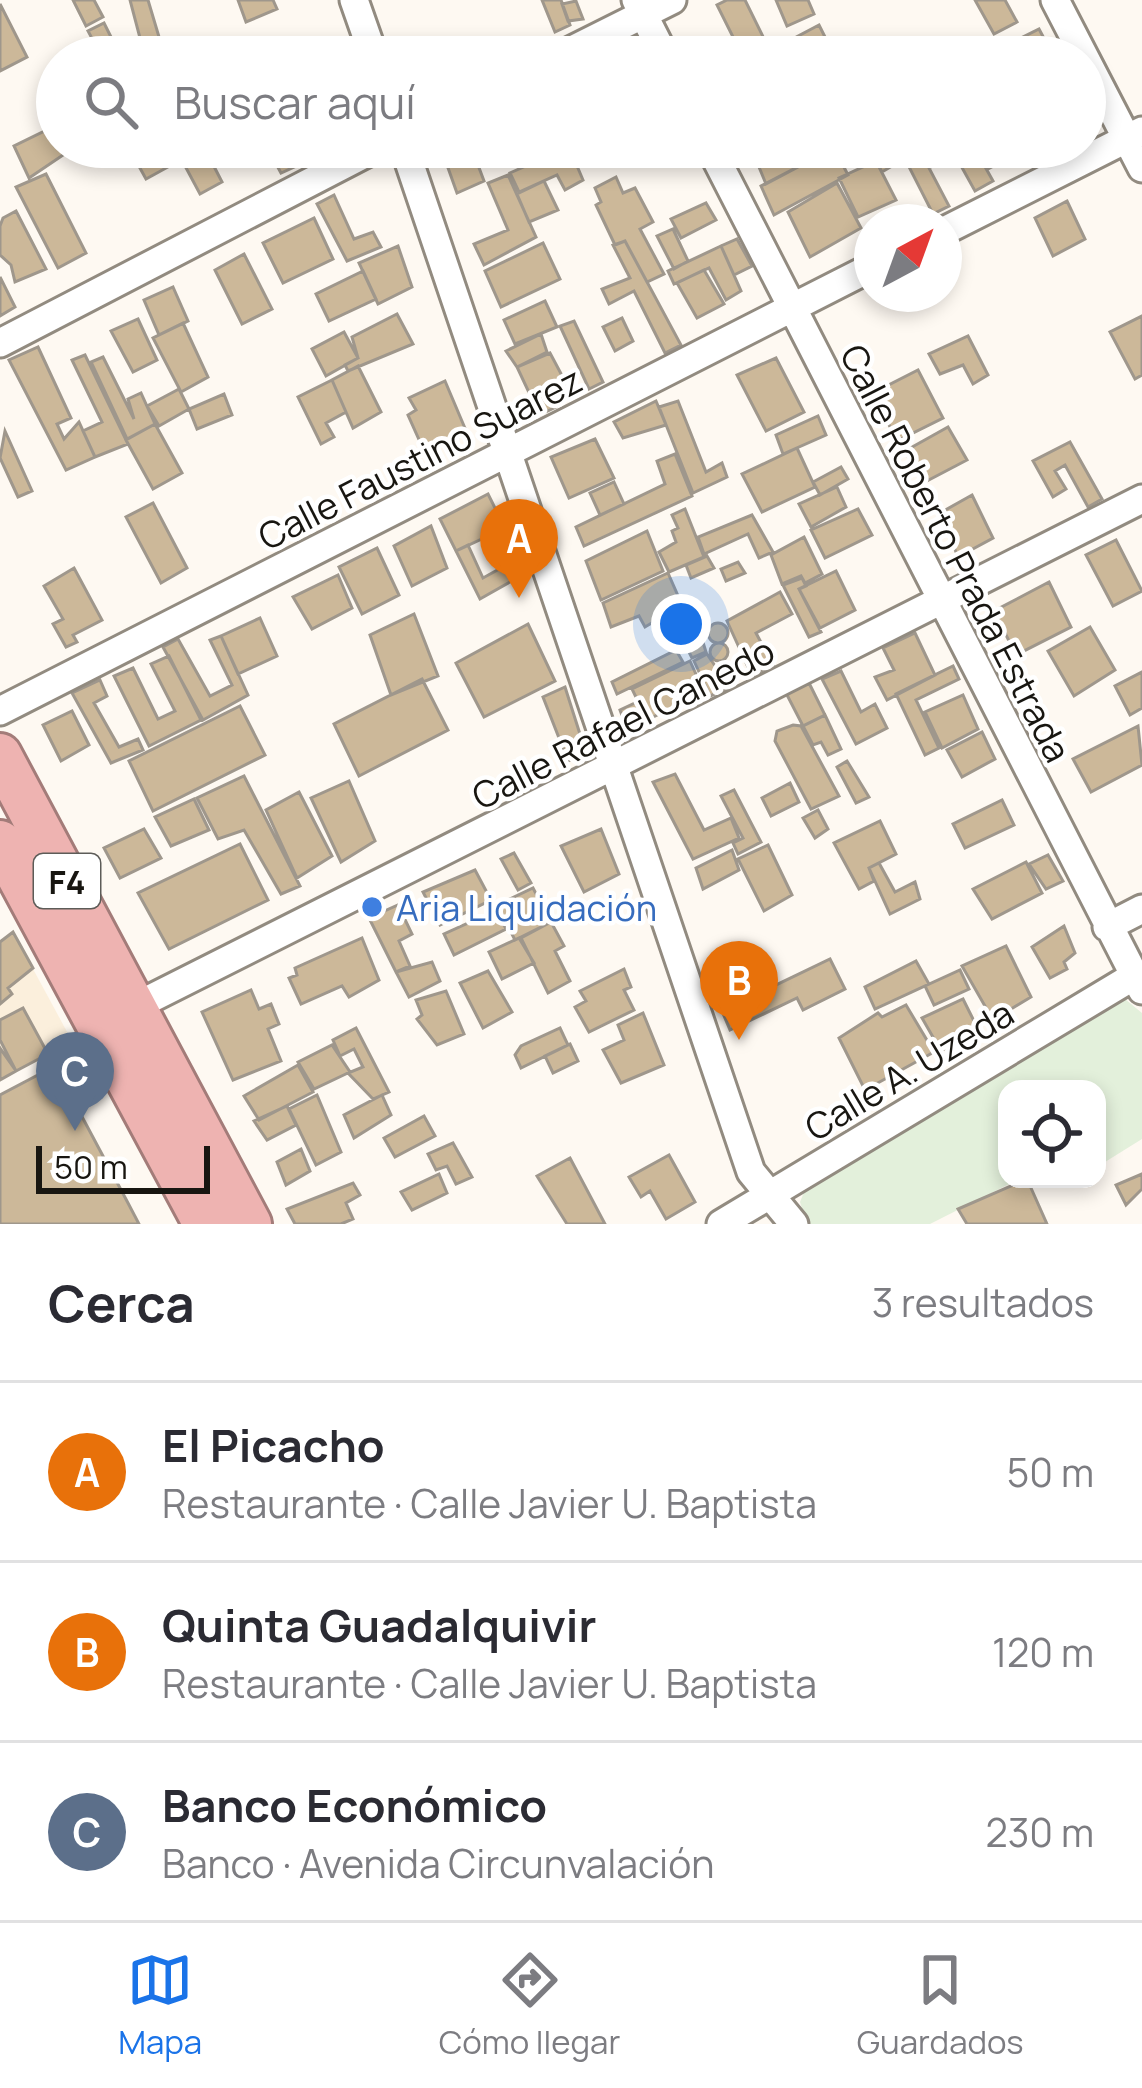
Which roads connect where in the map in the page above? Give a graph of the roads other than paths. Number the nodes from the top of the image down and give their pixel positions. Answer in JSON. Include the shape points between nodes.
{"nodes":[{"id":1,"x":355,"y":0,"type":"edge"},
{"id":2,"x":672,"y":0,"type":"edge"},
{"id":3,"x":1055,"y":0,"type":"edge"},
{"id":4,"x":640,"y":7,"type":"edge"},
{"id":5,"x":367,"y":36,"type":"edge"},
{"id":6,"x":592,"y":36,"type":"edge"},
{"id":7,"x":654,"y":36,"type":"edge"},
{"id":8,"x":1076,"y":36,"type":"edge"},
{"id":9,"x":1106,"y":86,"type":"edge"},
{"id":10,"x":1135,"y":135,"type":"edge"},
{"id":11,"x":1106,"y":150,"type":"edge"},
{"id":12,"x":338,"y":168,"type":"edge"},
{"id":13,"x":411,"y":168,"type":"edge"},
{"id":14,"x":720,"y":168,"type":"edge"},
{"id":15,"x":1069,"y":168,"type":"edge"},
{"id":16,"x":1142,"y":168,"type":"edge"},
{"id":17,"x":962,"y":222,"type":"edge"},
{"id":18,"x":854,"y":276,"type":"edge"},
{"id":19,"x":790,"y":308,"type":"junction"},
{"id":20,"x":0,"y":343,"type":"edge"},
{"id":21,"x":507,"y":455,"type":"junction"},
{"id":22,"x":1142,"y":499,"type":"edge"},
{"id":23,"x":941,"y":602,"type":"junction"},
{"id":24,"x":0,"y":712,"type":"edge"},
{"id":25,"x":0,"y":755,"type":"edge"},
{"id":26,"x":614,"y":769,"type":"junction"},
{"id":27,"x":0,"y":842,"type":"edge"},
{"id":28,"x":1142,"y":909,"type":"edge"},
{"id":29,"x":1107,"y":927,"type":"junction"},
{"id":30,"x":1138,"y":983,"type":"edge"},
{"id":31,"x":134,"y":1007,"type":"junction"},
{"id":32,"x":767,"y":1197,"type":"junction"},
{"id":33,"x":205,"y":1224,"type":"edge"},
{"id":34,"x":250,"y":1224,"type":"edge"},
{"id":35,"x":721,"y":1224,"type":"edge"},
{"id":36,"x":794,"y":1224,"type":"edge"}],
"edges":[{"from":1,"to":5,"type":"street"},
{"from":2,"to":4,"type":"street"},
{"from":3,"to":8,"type":"street"},
{"from":4,"to":6,"type":"street"},
{"from":4,"to":7,"type":"street"},
{"from":9,"to":10,"type":"street"},
{"from":10,"to":11,"type":"street"},
{"from":10,"to":16,"type":"street"},
{"from":12,"to":20,"type":"street"},
{"from":13,"to":21,"type":"street"},
{"from":14,"to":19,"type":"street","name":"Calle Roberto Prada Estrada"},
{"from":15,"to":17,"type":"street"},
{"from":18,"to":19,"type":"street","name":"Calle Faustino Suarez"},
{"from":19,"to":21,"type":"street","name":"Calle Faustino Suarez"},
{"from":19,"to":23,"type":"street","name":"Calle Roberto Prada Estrada"},
{"from":21,"to":24,"type":"street","name":"Calle Faustino Suarez"},
{"from":21,"to":26,"type":"street"},
{"from":22,"to":23,"type":"street","name":"Calle Rafael Canedo"},
{"from":23,"to":26,"type":"street","name":"Calle Rafael Canedo"},
{"from":23,"to":29,"type":"street","name":"Calle Roberto Prada Estrada"},
{"from":25,"to":31,"type":"highway","number":"F4"},
{"from":26,"to":31,"type":"street","name":"Calle Rafael Canedo"},
{"from":26,"to":32,"type":"street","via":[[751,1172]]},
{"from":27,"to":33,"type":"highway","number":"F4"},
{"from":28,"to":29,"type":"street"},
{"from":29,"to":30,"type":"street","name":"Calle Roberto Prada Estrada"},
{"from":30,"to":32,"type":"street","name":"Calle A. Uzeda"},
{"from":31,"to":34,"type":"highway","number":"F4"},
{"from":32,"to":35,"type":"street","name":"Calle A. Uzeda"},
{"from":32,"to":36,"type":"street"}]}
